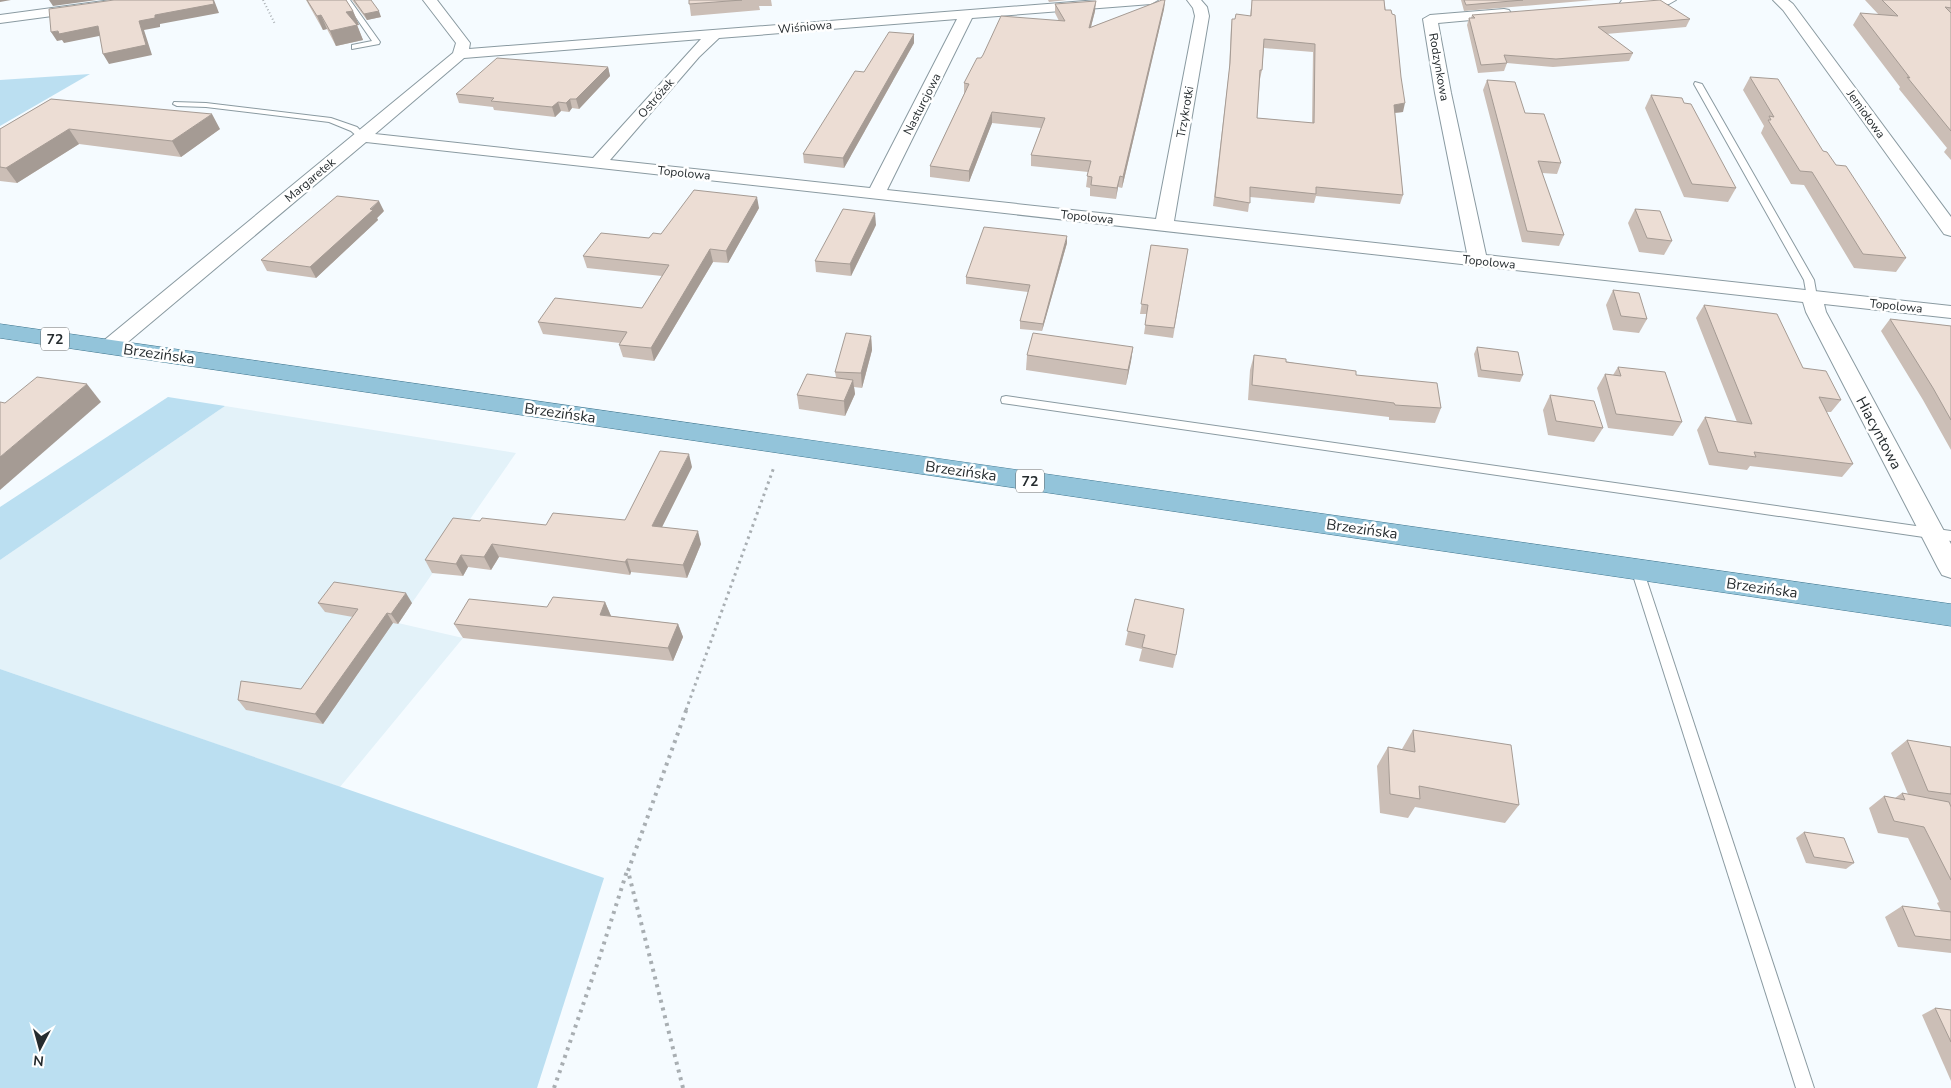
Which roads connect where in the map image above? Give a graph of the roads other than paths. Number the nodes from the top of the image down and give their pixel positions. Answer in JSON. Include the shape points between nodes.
{"nodes":[{"id":1,"x":142,"y":0,"type":"edge"},
{"id":2,"x":347,"y":0,"type":"edge"},
{"id":3,"x":430,"y":0,"type":"edge"},
{"id":4,"x":1151,"y":0,"type":"edge"},
{"id":5,"x":1194,"y":0,"type":"edge"},
{"id":6,"x":1669,"y":0,"type":"edge"},
{"id":7,"x":1780,"y":0,"type":"edge"},
{"id":8,"x":1618,"y":3,"type":"edge"},
{"id":9,"x":1424,"y":5,"type":"dead end"},
{"id":10,"x":1521,"y":12,"type":"edge"},
{"id":11,"x":967,"y":14,"type":"junction"},
{"id":12,"x":0,"y":19,"type":"edge"},
{"id":13,"x":1430,"y":19,"type":"junction"},
{"id":14,"x":715,"y":34,"type":"junction"},
{"id":15,"x":355,"y":46,"type":"dead end"},
{"id":16,"x":460,"y":54,"type":"junction"},
{"id":17,"x":1698,"y":84,"type":"dead end"},
{"id":18,"x":177,"y":104,"type":"dead end"},
{"id":19,"x":362,"y":136,"type":"junction"},
{"id":20,"x":598,"y":163,"type":"junction"},
{"id":21,"x":876,"y":194,"type":"junction"},
{"id":22,"x":1164,"y":226,"type":"junction"},
{"id":23,"x":1951,"y":230,"type":"edge"},
{"id":24,"x":1478,"y":260,"type":"junction"},
{"id":25,"x":1812,"y":297,"type":"junction"},
{"id":26,"x":1951,"y":312,"type":"edge"},
{"id":27,"x":0,"y":332,"type":"edge"},
{"id":28,"x":109,"y":347,"type":"junction"},
{"id":29,"x":1006,"y":400,"type":"dead end"},
{"id":30,"x":1942,"y":535,"type":"edge"},
{"id":31,"x":1951,"y":568,"type":"edge"},
{"id":32,"x":1637,"y":569,"type":"junction"},
{"id":33,"x":1951,"y":616,"type":"edge"},
{"id":34,"x":1805,"y":1088,"type":"edge"}],
"edges":[{"from":1,"to":12,"type":"street"},
{"from":2,"to":15,"type":"lane","via":[[376,42]]},
{"from":3,"to":16,"type":"street","via":[[461,37]]},
{"from":4,"to":11,"type":"street","name":"Wiśniowa"},
{"from":5,"to":22,"type":"street","name":"Trzykrotki","via":[[1200,6],[1202,16]]},
{"from":6,"to":8,"type":"street"},
{"from":7,"to":23,"type":"street","name":"Jemiołowa"},
{"from":9,"to":13,"type":"street"},
{"from":10,"to":13,"type":"street","name":"Rodzynkowa"},
{"from":11,"to":14,"type":"street","name":"Wiśniowa"},
{"from":11,"to":21,"type":"street","name":"Nasturcjowa"},
{"from":13,"to":24,"type":"street","name":"Rodzynkowa"},
{"from":14,"to":16,"type":"street","name":"Wiśniowa"},
{"from":14,"to":20,"type":"street","name":"Ostróżek"},
{"from":16,"to":19,"type":"street","name":"Margaretek"},
{"from":17,"to":25,"type":"lane","via":[[1809,280]]},
{"from":18,"to":19,"type":"lane","via":[[331,120],[354,129]]},
{"from":19,"to":20,"type":"street","name":"Topolowa"},
{"from":19,"to":28,"type":"street","name":"Margaretek"},
{"from":20,"to":21,"type":"street","name":"Topolowa"},
{"from":21,"to":22,"type":"street","name":"Topolowa"},
{"from":22,"to":24,"type":"street","name":"Topolowa"},
{"from":24,"to":25,"type":"street","name":"Topolowa"},
{"from":25,"to":26,"type":"street","name":"Topolowa"},
{"from":25,"to":30,"type":"street","name":"Hiacyntowa","via":[[1816,312]]},
{"from":27,"to":28,"type":"main road","name":"Brzezińska","number":"72"},
{"from":28,"to":32,"type":"main road","name":"Brzezińska","number":"72"},
{"from":29,"to":30,"type":"lane"},
{"from":30,"to":31,"type":"street","name":"Hiacyntowa"},
{"from":32,"to":33,"type":"main road","name":"Brzezińska","number":"72"},
{"from":32,"to":34,"type":"lane"}]}
